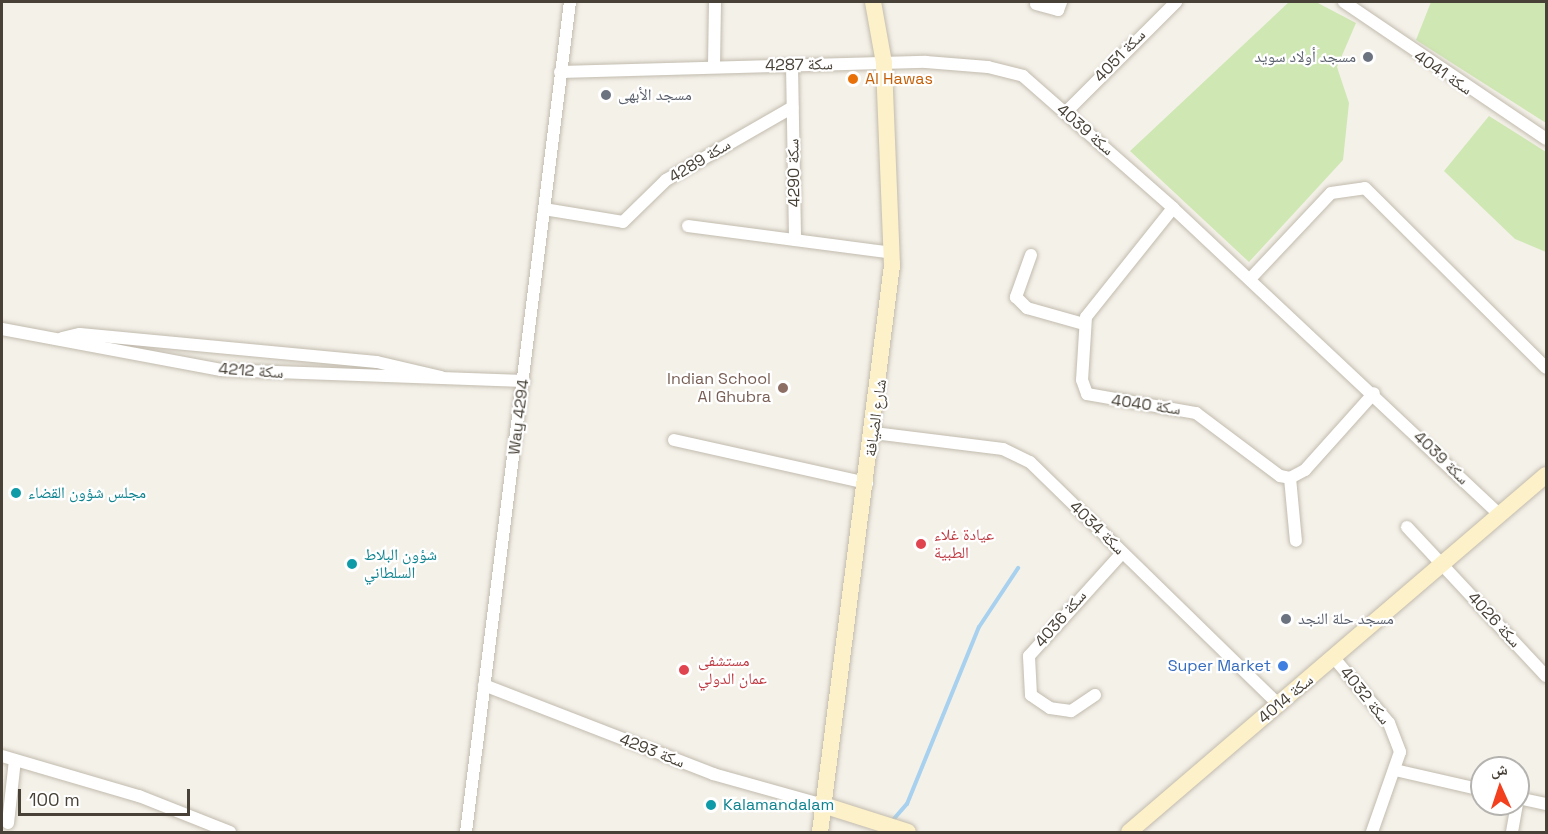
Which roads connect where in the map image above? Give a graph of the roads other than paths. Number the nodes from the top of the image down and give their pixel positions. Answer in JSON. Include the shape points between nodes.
{"nodes":[{"id":1,"x":570,"y":2,"type":"edge"},
{"id":2,"x":715,"y":2,"type":"edge"},
{"id":3,"x":873,"y":2,"type":"edge"},
{"id":4,"x":1061,"y":2,"type":"edge"},
{"id":5,"x":1176,"y":2,"type":"edge"},
{"id":6,"x":1344,"y":2,"type":"edge"},
{"id":7,"x":1036,"y":4,"type":"dead end"},
{"id":8,"x":884,"y":63,"type":"junction"},
{"id":9,"x":792,"y":65,"type":"junction"},
{"id":10,"x":714,"y":66,"type":"junction"},
{"id":11,"x":560,"y":72,"type":"junction"},
{"id":12,"x":793,"y":107,"type":"junction"},
{"id":13,"x":1066,"y":112,"type":"junction"},
{"id":14,"x":1546,"y":138,"type":"edge"},
{"id":15,"x":1173,"y":208,"type":"junction"},
{"id":16,"x":544,"y":209,"type":"junction"},
{"id":17,"x":688,"y":226,"type":"dead end"},
{"id":18,"x":795,"y":240,"type":"junction"},
{"id":19,"x":892,"y":253,"type":"junction"},
{"id":20,"x":1031,"y":255,"type":"dead end"},
{"id":21,"x":1250,"y":279,"type":"junction"},
{"id":22,"x":1084,"y":324,"type":"junction"},
{"id":23,"x":2,"y":329,"type":"edge"},
{"id":24,"x":62,"y":338,"type":"junction"},
{"id":25,"x":128,"y":339,"type":"junction"},
{"id":26,"x":126,"y":353,"type":"junction"},
{"id":27,"x":395,"y":366,"type":"junction"},
{"id":28,"x":1546,"y":368,"type":"edge"},
{"id":29,"x":443,"y":377,"type":"junction"},
{"id":30,"x":386,"y":380,"type":"junction"},
{"id":31,"x":524,"y":381,"type":"junction"},
{"id":32,"x":1374,"y":393,"type":"junction"},
{"id":33,"x":874,"y":433,"type":"junction"},
{"id":34,"x":674,"y":440,"type":"dead end"},
{"id":35,"x":1546,"y":475,"type":"edge"},
{"id":36,"x":1290,"y":478,"type":"junction"},
{"id":37,"x":867,"y":483,"type":"junction"},
{"id":38,"x":1500,"y":515,"type":"junction"},
{"id":39,"x":1407,"y":527,"type":"dead end"},
{"id":40,"x":1296,"y":541,"type":"dead end"},
{"id":41,"x":1122,"y":553,"type":"junction"},
{"id":42,"x":1442,"y":564,"type":"junction"},
{"id":43,"x":1334,"y":658,"type":"junction"},
{"id":44,"x":1546,"y":676,"type":"edge"},
{"id":45,"x":484,"y":685,"type":"junction"},
{"id":46,"x":1095,"y":695,"type":"dead end"},
{"id":47,"x":1279,"y":705,"type":"junction"},
{"id":48,"x":2,"y":756,"type":"edge"},
{"id":49,"x":15,"y":760,"type":"junction"},
{"id":50,"x":1395,"y":770,"type":"junction"},
{"id":51,"x":1470,"y":787,"type":"edge"},
{"id":52,"x":1530,"y":801,"type":"edge"},
{"id":53,"x":1546,"y":804,"type":"edge"},
{"id":54,"x":823,"y":805,"type":"junction"},
{"id":55,"x":1515,"y":816,"type":"edge"},
{"id":56,"x":8,"y":823,"type":"dead end"},
{"id":57,"x":230,"y":832,"type":"edge"},
{"id":58,"x":466,"y":832,"type":"edge"},
{"id":59,"x":820,"y":832,"type":"edge"},
{"id":60,"x":908,"y":832,"type":"edge"},
{"id":61,"x":1129,"y":832,"type":"edge"},
{"id":62,"x":1372,"y":832,"type":"edge"},
{"id":63,"x":1512,"y":832,"type":"edge"}],
"edges":[{"from":1,"to":11,"type":"street","name":"Way 4294"},
{"from":2,"to":10,"type":"street"},
{"from":3,"to":8,"type":"street","name":"شارع الضيافة"},
{"from":4,"to":7,"type":"street","via":[[1058,10]]},
{"from":5,"to":13,"type":"street","name":"سكة 4051"},
{"from":6,"to":14,"type":"street","name":"سكة 4041"},
{"from":8,"to":9,"type":"street","name":"سكة 4287"},
{"from":8,"to":13,"type":"street","name":"سكة 4039","via":[[1008,70]]},
{"from":8,"to":19,"type":"street","name":"شارع الضيافة"},
{"from":9,"to":10,"type":"street","name":"سكة 4287"},
{"from":9,"to":12,"type":"street","name":"سكة 4290"},
{"from":10,"to":11,"type":"street","name":"سكة 4287"},
{"from":11,"to":16,"type":"street","name":"Way 4294"},
{"from":12,"to":16,"type":"street","name":"سكة 4289","via":[[666,180],[624,222]]},
{"from":12,"to":18,"type":"street","name":"سكة 4290"},
{"from":13,"to":15,"type":"street","name":"سكة 4039"},
{"from":15,"to":21,"type":"street","name":"سكة 4039"},
{"from":15,"to":22,"type":"street","via":[[1091,308]]},
{"from":16,"to":31,"type":"street","name":"Way 4294"},
{"from":17,"to":18,"type":"street"},
{"from":18,"to":19,"type":"street"},
{"from":19,"to":33,"type":"street","name":"شارع الضيافة"},
{"from":20,"to":22,"type":"street","via":[[1016,297],[1027,309]]},
{"from":21,"to":28,"type":"street","via":[[1331,193],[1347,186],[1365,188]]},
{"from":21,"to":32,"type":"street","name":"سكة 4039"},
{"from":22,"to":36,"type":"street","name":"سكة 4040","via":[[1087,394],[1196,413],[1280,476]]},
{"from":23,"to":24,"type":"street","name":"سكة 4212"},
{"from":24,"to":25,"type":"street","name":"سكة 4212","via":[[80,334]]},
{"from":24,"to":26,"type":"street","name":"سكة 4212"},
{"from":25,"to":26,"type":"street"},
{"from":25,"to":27,"type":"street","name":"سكة 4212"},
{"from":26,"to":30,"type":"street","name":"سكة 4212","via":[[221,370]]},
{"from":27,"to":29,"type":"street","name":"سكة 4212"},
{"from":27,"to":30,"type":"street"},
{"from":29,"to":30,"type":"street","name":"سكة 4212"},
{"from":29,"to":31,"type":"street","name":"سكة 4212"},
{"from":31,"to":45,"type":"street","name":"Way 4294"},
{"from":32,"to":36,"type":"street","via":[[1305,470]]},
{"from":32,"to":38,"type":"street","name":"سكة 4039"},
{"from":33,"to":37,"type":"street","name":"شارع الضيافة"},
{"from":33,"to":41,"type":"street","name":"سكة 4034","via":[[1016,454]]},
{"from":34,"to":37,"type":"street"},
{"from":35,"to":38,"type":"street","name":"سكة 4014"},
{"from":36,"to":40,"type":"street"},
{"from":37,"to":54,"type":"street","name":"شارع الضيافة"},
{"from":38,"to":42,"type":"street","name":"سكة 4014"},
{"from":39,"to":42,"type":"street"},
{"from":41,"to":46,"type":"street","name":"سكة 4036","via":[[1029,656],[1031,695],[1050,708],[1071,711]]},
{"from":41,"to":47,"type":"street","name":"سكة 4034"},
{"from":42,"to":43,"type":"street","name":"سكة 4014"},
{"from":42,"to":44,"type":"street","name":"سكة 4026"},
{"from":43,"to":47,"type":"street","name":"سكة 4014"},
{"from":43,"to":50,"type":"street","name":"سكة 4032","via":[[1389,723],[1400,752]]},
{"from":45,"to":54,"type":"street","name":"سكة 4293","via":[[713,774]]},
{"from":45,"to":58,"type":"street","name":"Way 4294"},
{"from":47,"to":61,"type":"street","name":"سكة 4014"},
{"from":48,"to":49,"type":"street"},
{"from":49,"to":56,"type":"street"},
{"from":49,"to":57,"type":"street","via":[[139,796]]},
{"from":50,"to":51,"type":"street"},
{"from":50,"to":62,"type":"street","name":"سكة 4032"},
{"from":52,"to":53,"type":"street"},
{"from":54,"to":59,"type":"street","name":"شارع الضيافة"},
{"from":54,"to":60,"type":"street"},
{"from":55,"to":63,"type":"street"}]}
